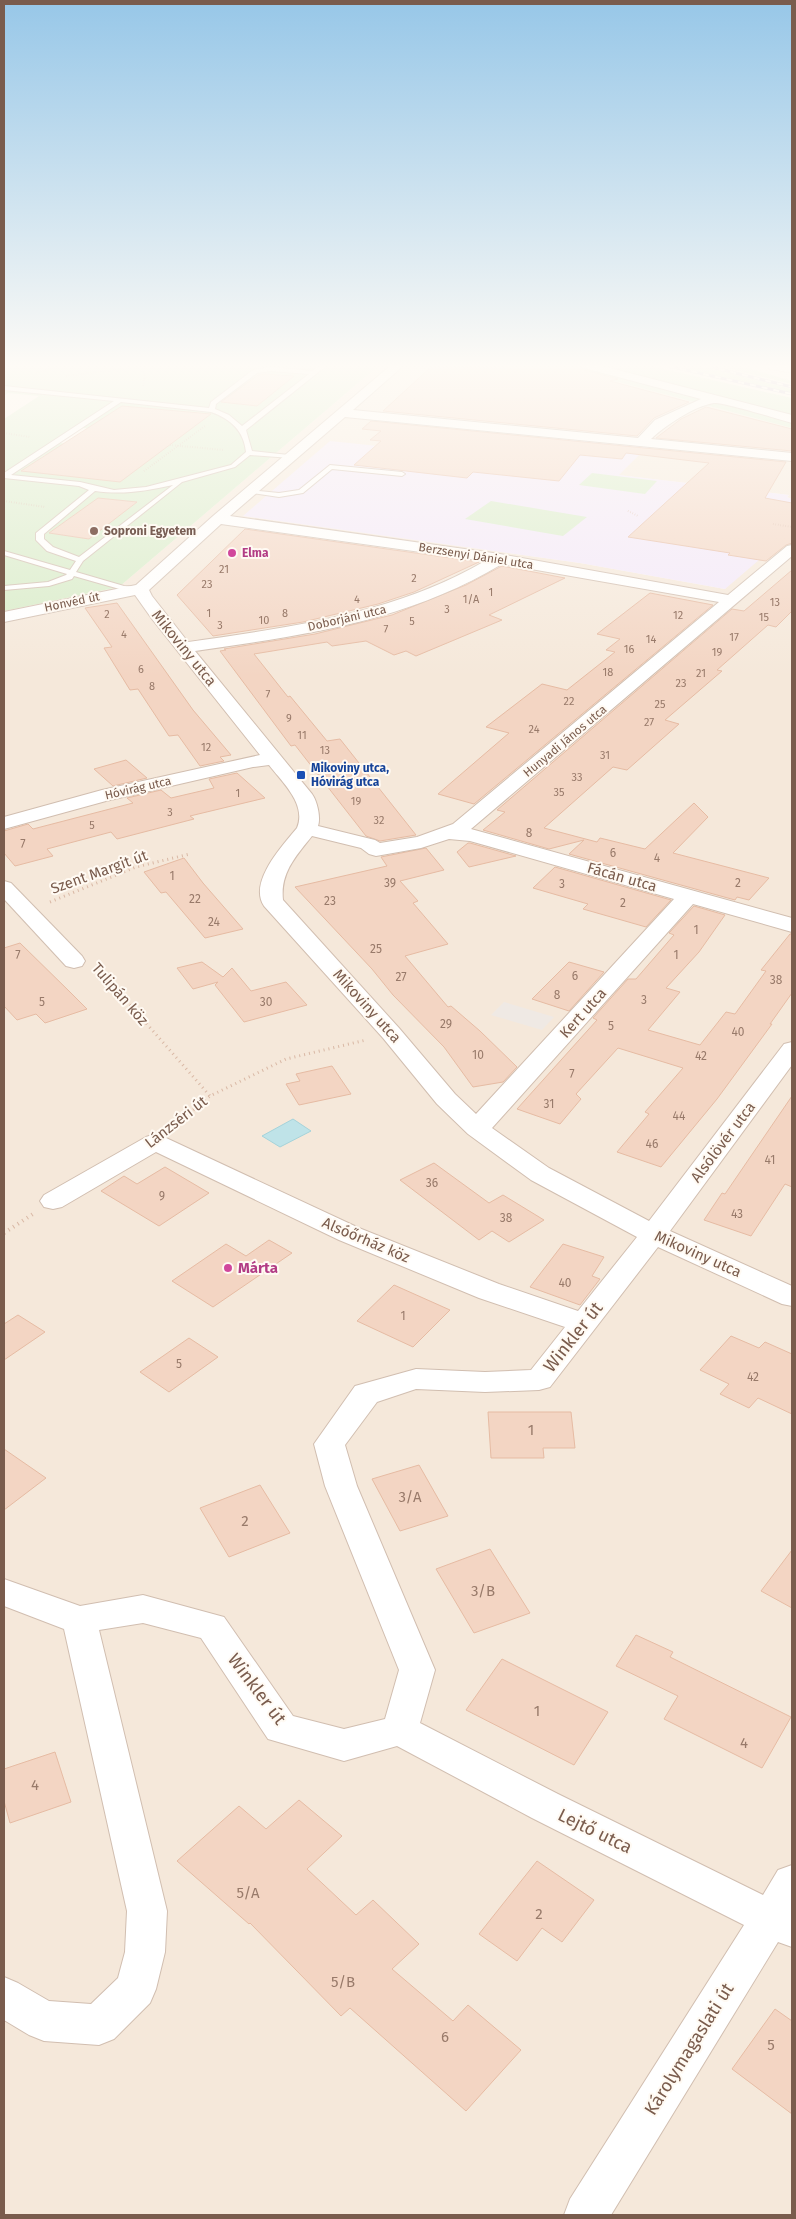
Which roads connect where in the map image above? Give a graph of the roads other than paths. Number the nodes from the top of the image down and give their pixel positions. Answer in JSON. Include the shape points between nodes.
{"nodes":[{"id":1,"x":220,"y":470,"type":"edge"},
{"id":2,"x":275,"y":470,"type":"edge"},
{"id":3,"x":327,"y":470,"type":"edge"},
{"id":4,"x":356,"y":470,"type":"edge"},
{"id":5,"x":402,"y":474,"type":"dead end"},
{"id":6,"x":4,"y":476,"type":"edge"},
{"id":7,"x":183,"y":480,"type":"junction"},
{"id":8,"x":94,"y":489,"type":"junction"},
{"id":9,"x":249,"y":492,"type":"junction"},
{"id":10,"x":218,"y":519,"type":"junction"},
{"id":11,"x":4,"y":553,"type":"edge"},
{"id":12,"x":788,"y":557,"type":"edge"},
{"id":13,"x":500,"y":559,"type":"junction"},
{"id":14,"x":80,"y":560,"type":"junction"},
{"id":15,"x":70,"y":574,"type":"junction"},
{"id":16,"x":4,"y":588,"type":"edge"},
{"id":17,"x":141,"y":589,"type":"junction"},
{"id":18,"x":732,"y":600,"type":"junction"},
{"id":19,"x":4,"y":617,"type":"edge"},
{"id":20,"x":185,"y":648,"type":"junction"},
{"id":21,"x":273,"y":759,"type":"junction"},
{"id":22,"x":4,"y":823,"type":"edge"},
{"id":23,"x":307,"y":829,"type":"junction"},
{"id":24,"x":450,"y":833,"type":"junction"},
{"id":25,"x":4,"y":887,"type":"edge"},
{"id":26,"x":688,"y":896,"type":"junction"},
{"id":27,"x":792,"y":926,"type":"edge"},
{"id":28,"x":74,"y":961,"type":"road end"},
{"id":29,"x":792,"y":1049,"type":"edge"},
{"id":30,"x":478,"y":1129,"type":"junction"},
{"id":31,"x":155,"y":1142,"type":"joint"},
{"id":32,"x":53,"y":1201,"type":"road end"},
{"id":33,"x":653,"y":1234,"type":"junction"},
{"id":34,"x":792,"y":1297,"type":"edge"},
{"id":35,"x":584,"y":1323,"type":"junction"},
{"id":36,"x":4,"y":1592,"type":"edge"},
{"id":37,"x":78,"y":1620,"type":"junction"},
{"id":38,"x":400,"y":1730,"type":"junction"},
{"id":39,"x":792,"y":1883,"type":"edge"},
{"id":40,"x":782,"y":1923,"type":"edge"},
{"id":41,"x":4,"y":1997,"type":"edge"},
{"id":42,"x":586,"y":2215,"type":"edge"}],
"edges":[{"from":1,"to":7,"type":"lane"},
{"from":2,"to":9,"type":"street"},
{"from":3,"to":9,"type":"lane","via":[[301,492],[279,495]]},
{"from":4,"to":5,"type":"lane"},
{"from":6,"to":8,"type":"lane","via":[[80,484]]},
{"from":7,"to":8,"type":"lane","via":[[146,489],[114,492]]},
{"from":7,"to":14,"type":"lane"},
{"from":8,"to":14,"type":"lane","via":[[40,533],[40,540],[50,549]]},
{"from":9,"to":10,"type":"street"},
{"from":10,"to":13,"type":"street","name":"Berzsenyi Dániel utca"},
{"from":10,"to":17,"type":"street"},
{"from":11,"to":15,"type":"lane"},
{"from":12,"to":18,"type":"street","name":"Hunyadi János utca"},
{"from":13,"to":18,"type":"street","name":"Berzsenyi Dániel utca"},
{"from":13,"to":20,"type":"street","name":"Doborjáni utca","via":[[444,590],[391,608],[315,627]]},
{"from":14,"to":15,"type":"lane"},
{"from":15,"to":16,"type":"lane","via":[[49,584]]},
{"from":15,"to":17,"type":"lane","via":[[123,588]]},
{"from":17,"to":19,"type":"street","name":"Honvéd út"},
{"from":17,"to":20,"type":"street","name":"Mikoviny utca"},
{"from":18,"to":24,"type":"street","name":"Hunyadi János utca","via":[[472,819]]},
{"from":20,"to":21,"type":"street","name":"Mikoviny utca"},
{"from":21,"to":22,"type":"street","name":"Hóvirág utca","via":[[102,796]]},
{"from":21,"to":23,"type":"street","name":"Mikoviny utca","via":[[305,798],[310,821]]},
{"from":23,"to":24,"type":"street","name":"Hunyadi János utca","via":[[368,844],[376,850],[414,844]]},
{"from":23,"to":30,"type":"street","name":"Mikoviny utca","via":[[274,873],[270,886],[272,901],[446,1099]]},
{"from":24,"to":26,"type":"street","name":"Fácán utca","via":[[471,835]]},
{"from":25,"to":28,"type":"street","name":"Tulipán köz"},
{"from":26,"to":27,"type":"street","name":"Fácán utca"},
{"from":26,"to":30,"type":"street","name":"Kert utca"},
{"from":29,"to":33,"type":"street","name":"Alsólövér utca"},
{"from":30,"to":33,"type":"street","name":"Mikoviny utca","via":[[540,1174]]},
{"from":31,"to":32,"type":"street","name":"Lánzséri út"},
{"from":31,"to":35,"type":"street","name":"Alsóőrház köz","via":[[349,1234],[489,1292]]},
{"from":33,"to":34,"type":"street","name":"Mikoviny utca"},
{"from":33,"to":35,"type":"street","name":"Winkler út"},
{"from":35,"to":38,"type":"street","name":"Winkler út","via":[[538,1380],[416,1379],[366,1394],[329,1444],[340,1486],[417,1670]]},
{"from":36,"to":37,"type":"street"},
{"from":37,"to":38,"type":"street","name":"Winkler út","via":[[143,1610],[212,1627],[281,1728],[344,1745]]},
{"from":37,"to":41,"type":"street","via":[[147,1911],[145,1952],[136,1990],[99,2024],[44,2022]]},
{"from":38,"to":40,"type":"street","name":"Lejtő utca"},
{"from":39,"to":40,"type":"street","name":"Károlymagaslati út"},
{"from":40,"to":42,"type":"street","name":"Károlymagaslati út"}]}
